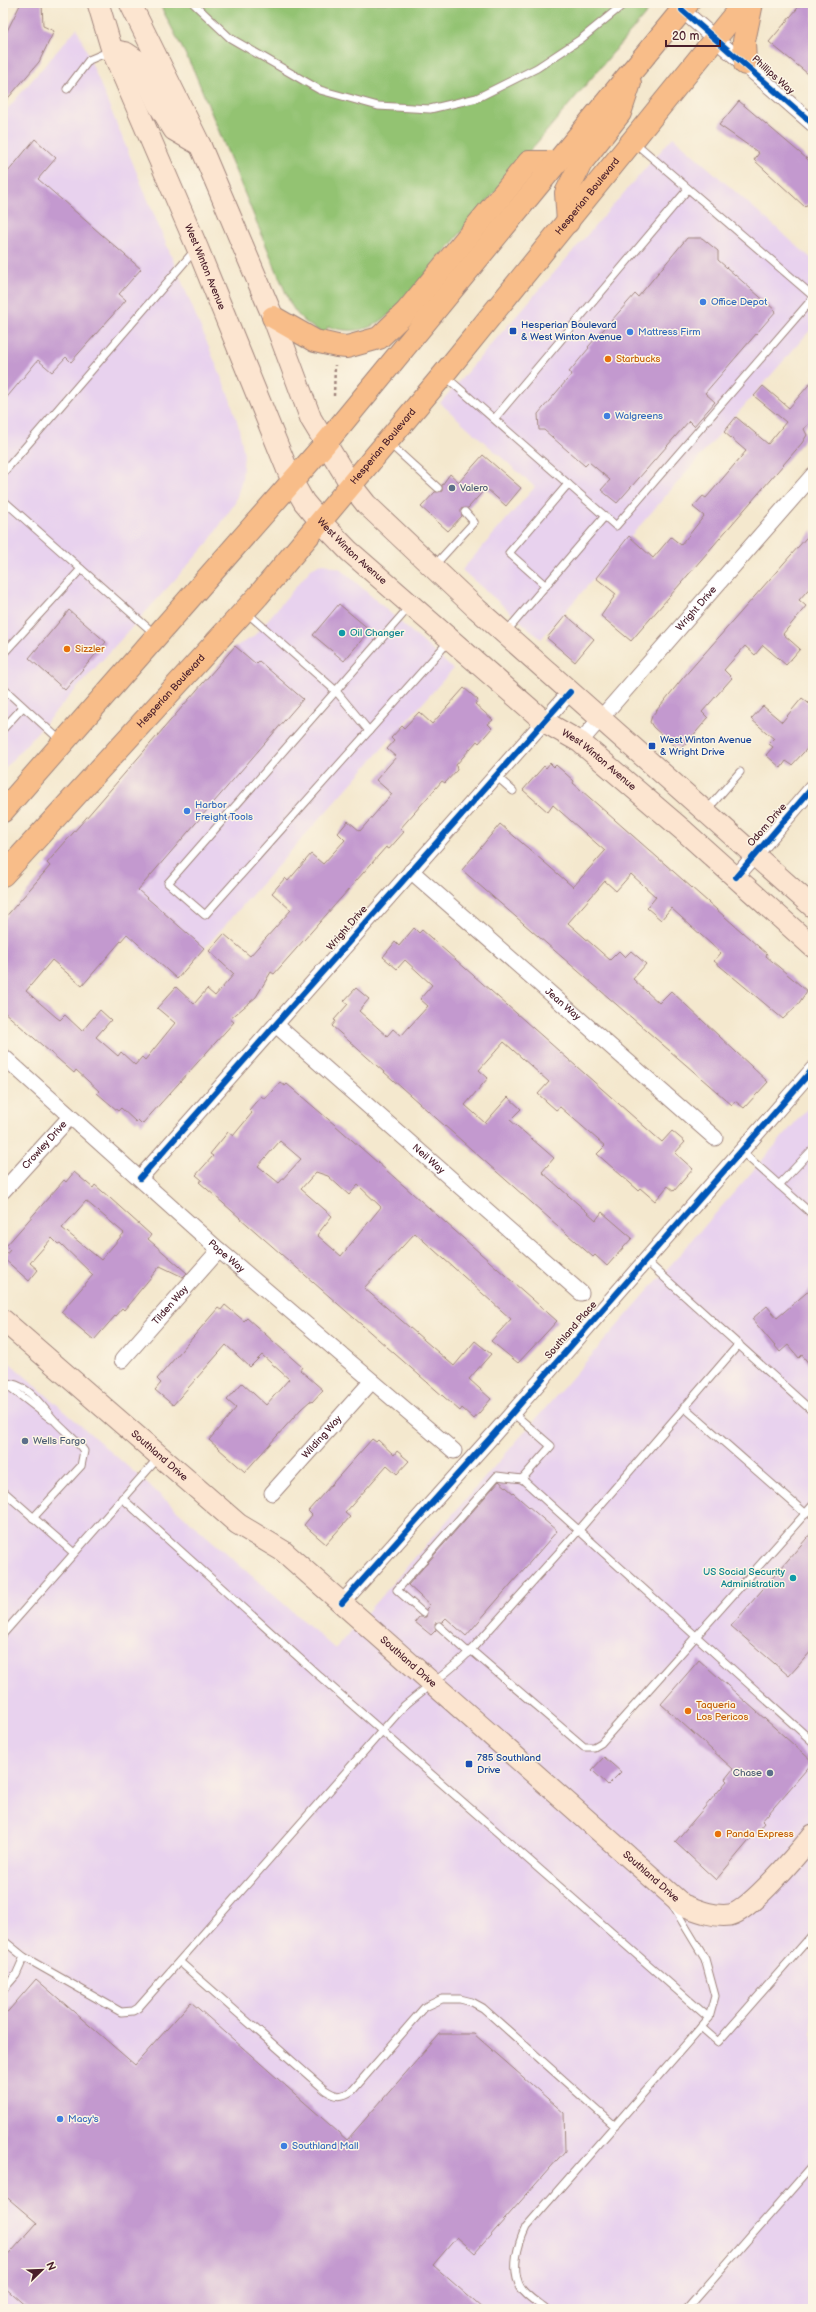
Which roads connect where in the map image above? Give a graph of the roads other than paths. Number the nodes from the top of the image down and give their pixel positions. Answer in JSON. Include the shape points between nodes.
{"nodes":[{"id":1,"x":98,"y":3,"type":"edge"},
{"id":2,"x":130,"y":3,"type":"edge"},
{"id":3,"x":193,"y":3,"type":"edge"},
{"id":4,"x":625,"y":3,"type":"edge"},
{"id":5,"x":744,"y":3,"type":"edge"},
{"id":6,"x":752,"y":3,"type":"edge"},
{"id":7,"x":685,"y":6,"type":"edge"},
{"id":8,"x":715,"y":38,"type":"junction"},
{"id":9,"x":112,"y":50,"type":"junction"},
{"id":10,"x":745,"y":64,"type":"junction"},
{"id":11,"x":633,"y":72,"type":"junction"},
{"id":12,"x":66,"y":89,"type":"dead end"},
{"id":13,"x":813,"y":124,"type":"edge"},
{"id":14,"x":633,"y":141,"type":"junction"},
{"id":15,"x":200,"y":145,"type":"junction"},
{"id":16,"x":556,"y":162,"type":"junction"},
{"id":17,"x":688,"y":189,"type":"junction"},
{"id":18,"x":568,"y":222,"type":"junction"},
{"id":19,"x":197,"y":247,"type":"junction"},
{"id":20,"x":813,"y":297,"type":"edge"},
{"id":21,"x":273,"y":317,"type":"junction"},
{"id":22,"x":443,"y":375,"type":"junction"},
{"id":23,"x":495,"y":418,"type":"junction"},
{"id":24,"x":388,"y":442,"type":"junction"},
{"id":25,"x":325,"y":444,"type":"junction"},
{"id":26,"x":3,"y":473,"type":"edge"},
{"id":27,"x":813,"y":475,"type":"edge"},
{"id":28,"x":292,"y":481,"type":"junction"},
{"id":29,"x":568,"y":484,"type":"junction"},
{"id":30,"x":351,"y":485,"type":"junction"},
{"id":31,"x":438,"y":488,"type":"dead end"},
{"id":32,"x":3,"y":500,"type":"edge"},
{"id":33,"x":465,"y":512,"type":"dead end"},
{"id":34,"x":605,"y":516,"type":"junction"},
{"id":35,"x":320,"y":521,"type":"junction"},
{"id":36,"x":432,"y":568,"type":"junction"},
{"id":37,"x":81,"y":569,"type":"junction"},
{"id":38,"x":546,"y":586,"type":"junction"},
{"id":39,"x":411,"y":605,"type":"junction"},
{"id":40,"x":245,"y":610,"type":"junction"},
{"id":41,"x":504,"y":634,"type":"junction"},
{"id":42,"x":158,"y":636,"type":"junction"},
{"id":43,"x":450,"y":640,"type":"junction"},
{"id":44,"x":3,"y":654,"type":"edge"},
{"id":45,"x":3,"y":688,"type":"edge"},
{"id":46,"x":336,"y":691,"type":"junction"},
{"id":47,"x":570,"y":692,"type":"junction"},
{"id":48,"x":23,"y":707,"type":"junction"},
{"id":49,"x":600,"y":719,"type":"junction"},
{"id":50,"x":544,"y":722,"type":"junction"},
{"id":51,"x":3,"y":730,"type":"edge"},
{"id":52,"x":369,"y":731,"type":"junction"},
{"id":53,"x":580,"y":742,"type":"junction"},
{"id":54,"x":62,"y":743,"type":"junction"},
{"id":55,"x":740,"y":772,"type":"dead end"},
{"id":56,"x":495,"y":775,"type":"junction"},
{"id":57,"x":813,"y":787,"type":"edge"},
{"id":58,"x":512,"y":791,"type":"dead end"},
{"id":59,"x":3,"y":811,"type":"edge"},
{"id":60,"x":706,"y":811,"type":"junction"},
{"id":61,"x":754,"y":854,"type":"junction"},
{"id":62,"x":411,"y":871,"type":"junction"},
{"id":63,"x":3,"y":875,"type":"edge"},
{"id":64,"x":736,"y":877,"type":"junction"},
{"id":65,"x":813,"y":907,"type":"edge"},
{"id":66,"x":813,"y":947,"type":"edge"},
{"id":67,"x":276,"y":1024,"type":"junction"},
{"id":68,"x":3,"y":1056,"type":"edge"},
{"id":69,"x":813,"y":1069,"type":"edge"},
{"id":70,"x":70,"y":1116,"type":"junction"},
{"id":71,"x":715,"y":1138,"type":"dead end"},
{"id":72,"x":813,"y":1149,"type":"edge"},
{"id":73,"x":741,"y":1151,"type":"junction"},
{"id":74,"x":140,"y":1178,"type":"junction"},
{"id":75,"x":780,"y":1185,"type":"junction"},
{"id":76,"x":3,"y":1191,"type":"edge"},
{"id":77,"x":813,"y":1215,"type":"edge"},
{"id":78,"x":219,"y":1250,"type":"junction"},
{"id":79,"x":645,"y":1260,"type":"junction"},
{"id":80,"x":581,"y":1293,"type":"dead end"},
{"id":81,"x":3,"y":1320,"type":"edge"},
{"id":82,"x":739,"y":1344,"type":"junction"},
{"id":83,"x":122,"y":1360,"type":"dead end"},
{"id":84,"x":372,"y":1381,"type":"junction"},
{"id":85,"x":4,"y":1382,"type":"edge"},
{"id":86,"x":684,"y":1407,"type":"junction"},
{"id":87,"x":813,"y":1412,"type":"edge"},
{"id":88,"x":513,"y":1413,"type":"junction"},
{"id":89,"x":454,"y":1451,"type":"dead end"},
{"id":90,"x":160,"y":1457,"type":"junction"},
{"id":91,"x":522,"y":1479,"type":"junction"},
{"id":92,"x":3,"y":1491,"type":"edge"},
{"id":93,"x":272,"y":1493,"type":"dead end"},
{"id":94,"x":122,"y":1498,"type":"junction"},
{"id":95,"x":813,"y":1505,"type":"edge"},
{"id":96,"x":806,"y":1514,"type":"junction"},
{"id":97,"x":33,"y":1518,"type":"junction"},
{"id":98,"x":579,"y":1530,"type":"junction"},
{"id":99,"x":74,"y":1553,"type":"junction"},
{"id":100,"x":342,"y":1603,"type":"junction"},
{"id":101,"x":423,"y":1612,"type":"dead end"},
{"id":102,"x":439,"y":1626,"type":"dead end"},
{"id":103,"x":3,"y":1634,"type":"edge"},
{"id":104,"x":696,"y":1636,"type":"junction"},
{"id":105,"x":470,"y":1652,"type":"junction"},
{"id":106,"x":431,"y":1682,"type":"junction"},
{"id":107,"x":382,"y":1731,"type":"junction"},
{"id":108,"x":813,"y":1742,"type":"edge"},
{"id":109,"x":813,"y":1835,"type":"edge"},
{"id":110,"x":661,"y":1888,"type":"junction"},
{"id":111,"x":813,"y":1934,"type":"edge"},
{"id":112,"x":3,"y":1940,"type":"edge"},
{"id":113,"x":24,"y":1957,"type":"junction"},
{"id":114,"x":180,"y":1962,"type":"junction"},
{"id":115,"x":3,"y":1990,"type":"edge"},
{"id":116,"x":709,"y":2018,"type":"junction"},
{"id":117,"x":701,"y":2027,"type":"junction"},
{"id":118,"x":615,"y":2126,"type":"junction"},
{"id":119,"x":813,"y":2165,"type":"edge"},
{"id":120,"x":545,"y":2309,"type":"edge"},
{"id":121,"x":687,"y":2309,"type":"edge"}],
"edges":[{"from":1,"to":9,"type":"main road","name":"West Winton Avenue"},
{"from":2,"to":15,"type":"main road"},
{"from":3,"to":4,"type":"lane","via":[[230,38],[320,90],[378,106],[430,108],[477,98],[537,68],[581,39]]},
{"from":5,"to":8,"type":"main road","name":"Hesperian Boulevard"},
{"from":6,"to":10,"type":"main road","via":[[744,41]]},
{"from":7,"to":8,"type":"street","name":"Phillips Way"},
{"from":7,"to":11,"type":"main road"},
{"from":8,"to":10,"type":"street","name":"Phillips Way"},
{"from":8,"to":14,"type":"main road","name":"Hesperian Boulevard"},
{"from":9,"to":12,"type":"lane","via":[[89,60]]},
{"from":9,"to":15,"type":"main road","via":[[126,53],[138,61],[158,104],[174,130]]},
{"from":9,"to":19,"type":"main road","name":"West Winton Avenue"},
{"from":10,"to":13,"type":"street","name":"Phillips Way"},
{"from":11,"to":16,"type":"main road"},
{"from":11,"to":18,"type":"main road","via":[[620,113],[581,163],[566,193]]},
{"from":14,"to":17,"type":"lane"},
{"from":14,"to":18,"type":"main road","name":"Hesperian Boulevard"},
{"from":15,"to":21,"type":"main road"},
{"from":16,"to":21,"type":"main road","via":[[529,162],[406,312],[378,338],[347,347],[337,346],[315,341]]},
{"from":16,"to":25,"type":"main road"},
{"from":17,"to":20,"type":"lane"},
{"from":17,"to":23,"type":"lane"},
{"from":18,"to":22,"type":"main road","name":"Hesperian Boulevard"},
{"from":19,"to":26,"type":"lane"},
{"from":19,"to":28,"type":"main road","name":"West Winton Avenue"},
{"from":20,"to":34,"type":"lane","via":[[616,526]]},
{"from":21,"to":25,"type":"main road","via":[[311,419]]},
{"from":22,"to":23,"type":"lane"},
{"from":22,"to":24,"type":"main road","name":"Hesperian Boulevard"},
{"from":23,"to":29,"type":"lane"},
{"from":24,"to":30,"type":"main road","name":"Hesperian Boulevard"},
{"from":24,"to":31,"type":"lane"},
{"from":25,"to":28,"type":"main road"},
{"from":25,"to":30,"type":"main road"},
{"from":27,"to":49,"type":"street","name":"Wright Drive"},
{"from":28,"to":35,"type":"main road","name":"West Winton Avenue"},
{"from":28,"to":42,"type":"main road"},
{"from":29,"to":34,"type":"lane"},
{"from":29,"to":38,"type":"lane","via":[[509,553]]},
{"from":30,"to":35,"type":"main road","name":"Hesperian Boulevard"},
{"from":30,"to":36,"type":"main road","via":[[366,504]]},
{"from":32,"to":37,"type":"lane"},
{"from":33,"to":36,"type":"lane","via":[[474,522]]},
{"from":34,"to":38,"type":"lane"},
{"from":35,"to":39,"type":"main road","name":"West Winton Avenue","via":[[349,551]]},
{"from":35,"to":40,"type":"main road","name":"Hesperian Boulevard"},
{"from":36,"to":41,"type":"main road"},
{"from":37,"to":42,"type":"lane"},
{"from":37,"to":44,"type":"lane"},
{"from":38,"to":41,"type":"lane"},
{"from":39,"to":43,"type":"main road","name":"West Winton Avenue"},
{"from":39,"to":46,"type":"lane"},
{"from":40,"to":46,"type":"lane"},
{"from":40,"to":63,"type":"main road","name":"Hesperian Boulevard"},
{"from":41,"to":47,"type":"main road"},
{"from":42,"to":54,"type":"main road"},
{"from":43,"to":50,"type":"main road","name":"West Winton Avenue"},
{"from":43,"to":52,"type":"lane"},
{"from":45,"to":48,"type":"lane"},
{"from":46,"to":52,"type":"lane"},
{"from":46,"to":52,"type":"lane","via":[[168,883],[205,915]]},
{"from":47,"to":49,"type":"main road"},
{"from":47,"to":50,"type":"street","name":"Wright Drive"},
{"from":48,"to":51,"type":"lane"},
{"from":48,"to":54,"type":"lane"},
{"from":49,"to":53,"type":"street","name":"Wright Drive"},
{"from":49,"to":60,"type":"main road"},
{"from":50,"to":53,"type":"main road","name":"West Winton Avenue"},
{"from":50,"to":56,"type":"street","name":"Wright Drive"},
{"from":53,"to":64,"type":"main road","name":"West Winton Avenue"},
{"from":54,"to":59,"type":"main road"},
{"from":55,"to":60,"type":"lane"},
{"from":56,"to":58,"type":"lane"},
{"from":56,"to":62,"type":"street","name":"Wright Drive"},
{"from":57,"to":61,"type":"street","name":"Odom Drive"},
{"from":60,"to":61,"type":"main road"},
{"from":61,"to":64,"type":"street","name":"Odom Drive"},
{"from":61,"to":65,"type":"main road"},
{"from":62,"to":67,"type":"street","name":"Wright Drive"},
{"from":62,"to":71,"type":"street","name":"Jean Way"},
{"from":64,"to":66,"type":"main road","name":"West Winton Avenue"},
{"from":67,"to":74,"type":"street","name":"Wright Drive"},
{"from":67,"to":80,"type":"street","name":"Neil Way"},
{"from":68,"to":70,"type":"street","name":"Pope Way"},
{"from":69,"to":73,"type":"street","name":"Southland Place"},
{"from":70,"to":74,"type":"street","name":"Pope Way"},
{"from":70,"to":76,"type":"street","name":"Crowley Drive"},
{"from":72,"to":75,"type":"lane"},
{"from":73,"to":75,"type":"lane"},
{"from":73,"to":79,"type":"street","name":"Southland Place"},
{"from":74,"to":78,"type":"street","name":"Pope Way"},
{"from":75,"to":77,"type":"lane"},
{"from":78,"to":83,"type":"street","name":"Tilden Way"},
{"from":78,"to":84,"type":"street","name":"Pope Way"},
{"from":79,"to":82,"type":"lane"},
{"from":79,"to":88,"type":"street","name":"Southland Place"},
{"from":81,"to":90,"type":"main road","name":"Southland Drive"},
{"from":82,"to":86,"type":"lane"},
{"from":82,"to":87,"type":"lane"},
{"from":84,"to":89,"type":"street","name":"Pope Way"},
{"from":84,"to":93,"type":"street","name":"Wilding Way"},
{"from":85,"to":97,"type":"lane","via":[[20,1385],[78,1441],[84,1451],[81,1466]]},
{"from":86,"to":96,"type":"lane"},
{"from":86,"to":98,"type":"lane"},
{"from":88,"to":91,"type":"lane","via":[[551,1446]]},
{"from":88,"to":100,"type":"street","name":"Southland Place"},
{"from":90,"to":94,"type":"lane"},
{"from":90,"to":100,"type":"main road","name":"Southland Drive","via":[[238,1524],[283,1551]]},
{"from":91,"to":98,"type":"lane"},
{"from":91,"to":101,"type":"lane","via":[[497,1476],[397,1590]]},
{"from":92,"to":97,"type":"lane"},
{"from":94,"to":99,"type":"lane"},
{"from":94,"to":107,"type":"lane"},
{"from":95,"to":96,"type":"lane"},
{"from":96,"to":104,"type":"lane"},
{"from":97,"to":99,"type":"lane"},
{"from":98,"to":104,"type":"lane"},
{"from":98,"to":105,"type":"lane"},
{"from":99,"to":103,"type":"lane"},
{"from":100,"to":106,"type":"main road","name":"Southland Drive"},
{"from":102,"to":105,"type":"lane"},
{"from":104,"to":105,"type":"lane","via":[[603,1741],[594,1747],[584,1747]]},
{"from":104,"to":108,"type":"lane"},
{"from":105,"to":106,"type":"lane"},
{"from":106,"to":107,"type":"lane","via":[[404,1706]]},
{"from":106,"to":110,"type":"main road","name":"Southland Drive"},
{"from":107,"to":114,"type":"lane"},
{"from":107,"to":116,"type":"lane"},
{"from":109,"to":110,"type":"main road","name":"Southland Drive","via":[[753,1901],[732,1915],[709,1915],[683,1905]]},
{"from":110,"to":116,"type":"lane","via":[[705,1959],[715,1996]]},
{"from":111,"to":117,"type":"lane","via":[[718,2042]]},
{"from":112,"to":113,"type":"lane"},
{"from":113,"to":114,"type":"lane","via":[[121,2012],[138,2008]]},
{"from":113,"to":115,"type":"lane","via":[[16,1975]]},
{"from":114,"to":118,"type":"lane","via":[[325,2090],[336,2096],[344,2096],[353,2090],[425,2008],[442,2000],[460,1999],[482,2008]]},
{"from":116,"to":117,"type":"lane"},
{"from":117,"to":118,"type":"lane"},
{"from":118,"to":120,"type":"lane","via":[[526,2227],[521,2236],[516,2264],[517,2277],[521,2288]]},
{"from":119,"to":121,"type":"lane"}]}
